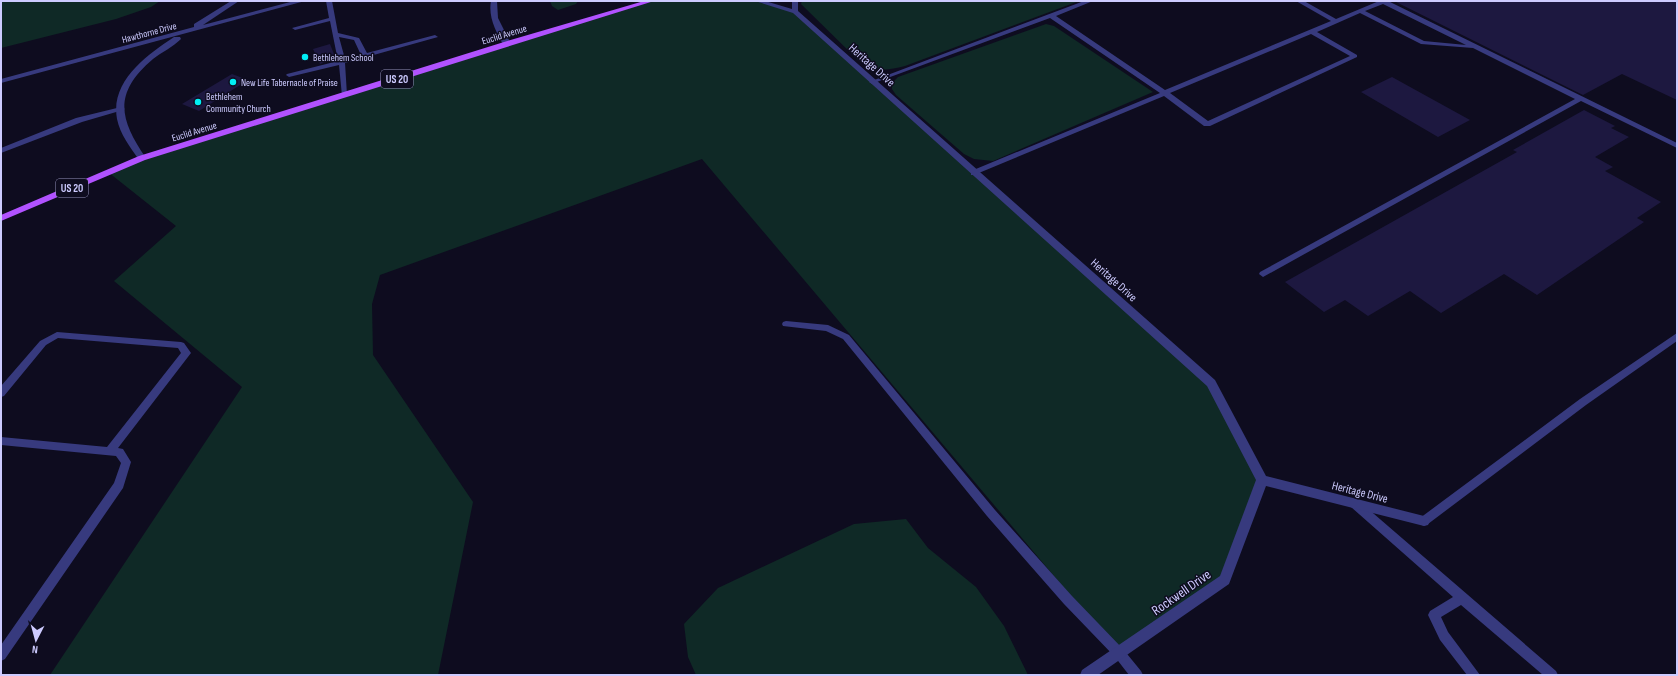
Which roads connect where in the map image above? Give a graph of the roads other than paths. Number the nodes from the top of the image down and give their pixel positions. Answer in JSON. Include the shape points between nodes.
{"nodes":[{"id":1,"x":236,"y":1,"type":"edge"},
{"id":2,"x":302,"y":1,"type":"edge"},
{"id":3,"x":329,"y":1,"type":"edge"},
{"id":4,"x":494,"y":1,"type":"edge"},
{"id":5,"x":651,"y":1,"type":"edge"},
{"id":6,"x":758,"y":1,"type":"edge"},
{"id":7,"x":795,"y":1,"type":"edge"},
{"id":8,"x":1090,"y":1,"type":"edge"},
{"id":9,"x":1299,"y":1,"type":"edge"},
{"id":10,"x":1383,"y":1,"type":"edge"},
{"id":11,"x":1360,"y":11,"type":"junction"},
{"id":12,"x":795,"y":12,"type":"junction"},
{"id":13,"x":1050,"y":15,"type":"junction"},
{"id":14,"x":332,"y":19,"type":"junction"},
{"id":15,"x":1335,"y":21,"type":"junction"},
{"id":16,"x":295,"y":28,"type":"dead end"},
{"id":17,"x":1311,"y":31,"type":"junction"},
{"id":18,"x":186,"y":33,"type":"junction"},
{"id":19,"x":334,"y":34,"type":"junction"},
{"id":20,"x":435,"y":37,"type":"dead end"},
{"id":21,"x":508,"y":44,"type":"junction"},
{"id":22,"x":1477,"y":48,"type":"junction"},
{"id":23,"x":364,"y":56,"type":"junction"},
{"id":24,"x":342,"y":62,"type":"junction"},
{"id":25,"x":288,"y":75,"type":"dead end"},
{"id":26,"x":1,"y":81,"type":"edge"},
{"id":27,"x":872,"y":82,"type":"junction"},
{"id":28,"x":1165,"y":93,"type":"junction"},
{"id":29,"x":344,"y":95,"type":"junction"},
{"id":30,"x":1580,"y":99,"type":"junction"},
{"id":31,"x":121,"y":109,"type":"junction"},
{"id":32,"x":1677,"y":146,"type":"edge"},
{"id":33,"x":1,"y":151,"type":"edge"},
{"id":34,"x":142,"y":158,"type":"junction"},
{"id":35,"x":974,"y":173,"type":"junction"},
{"id":36,"x":1,"y":218,"type":"edge"},
{"id":37,"x":1263,"y":274,"type":"dead end"},
{"id":38,"x":786,"y":324,"type":"dead end"},
{"id":39,"x":1677,"y":336,"type":"edge"},
{"id":40,"x":1,"y":393,"type":"edge"},
{"id":41,"x":1,"y":441,"type":"edge"},
{"id":42,"x":110,"y":451,"type":"junction"},
{"id":43,"x":1262,"y":480,"type":"junction"},
{"id":44,"x":1355,"y":504,"type":"junction"},
{"id":45,"x":1424,"y":521,"type":"joint"},
{"id":46,"x":1462,"y":598,"type":"junction"},
{"id":47,"x":1119,"y":653,"type":"junction"},
{"id":48,"x":1,"y":655,"type":"edge"},
{"id":49,"x":1087,"y":675,"type":"edge"},
{"id":50,"x":1137,"y":675,"type":"edge"},
{"id":51,"x":1474,"y":675,"type":"edge"},
{"id":52,"x":1552,"y":675,"type":"edge"}],
"edges":[{"from":1,"to":18,"type":"street"},
{"from":2,"to":18,"type":"street","name":"Hawthorne Drive"},
{"from":3,"to":14,"type":"lane"},
{"from":4,"to":21,"type":"street","via":[[495,19]]},
{"from":5,"to":21,"type":"main road","name":"Euclid Avenue","number":"US 20"},
{"from":6,"to":12,"type":"street","name":"Heritage Drive"},
{"from":7,"to":12,"type":"street"},
{"from":8,"to":13,"type":"lane"},
{"from":9,"to":15,"type":"lane"},
{"from":10,"to":11,"type":"lane"},
{"from":10,"to":22,"type":"lane"},
{"from":11,"to":15,"type":"lane"},
{"from":11,"to":22,"type":"lane","via":[[1423,43]]},
{"from":12,"to":27,"type":"street","name":"Heritage Drive"},
{"from":13,"to":27,"type":"lane"},
{"from":13,"to":28,"type":"lane"},
{"from":14,"to":16,"type":"lane"},
{"from":14,"to":19,"type":"lane"},
{"from":15,"to":17,"type":"lane"},
{"from":17,"to":28,"type":"lane"},
{"from":17,"to":28,"type":"lane","via":[[1355,56],[1207,124]]},
{"from":18,"to":26,"type":"street","name":"Hawthorne Drive"},
{"from":18,"to":31,"type":"street","via":[[143,63],[124,88]]},
{"from":19,"to":23,"type":"lane","via":[[357,39]]},
{"from":19,"to":24,"type":"lane"},
{"from":20,"to":23,"type":"lane"},
{"from":21,"to":29,"type":"main road","name":"Euclid Avenue","number":"US 20"},
{"from":22,"to":30,"type":"lane"},
{"from":23,"to":24,"type":"lane"},
{"from":24,"to":25,"type":"lane"},
{"from":24,"to":29,"type":"lane"},
{"from":27,"to":35,"type":"street","name":"Heritage Drive"},
{"from":28,"to":35,"type":"lane"},
{"from":29,"to":34,"type":"main road","name":"Euclid Avenue","number":"US 20"},
{"from":30,"to":32,"type":"lane"},
{"from":30,"to":37,"type":"lane"},
{"from":31,"to":33,"type":"lane","via":[[79,120]]},
{"from":31,"to":34,"type":"street","via":[[127,135]]},
{"from":34,"to":36,"type":"main road","name":"Euclid Avenue","number":"US 20"},
{"from":35,"to":43,"type":"street","name":"Heritage Drive","via":[[1210,383]]},
{"from":38,"to":47,"type":"lane","via":[[828,328],[846,337],[991,513]]},
{"from":39,"to":45,"type":"lane","via":[[1583,402]]},
{"from":40,"to":42,"type":"lane","via":[[43,343],[57,335],[181,344],[186,353]]},
{"from":41,"to":42,"type":"lane"},
{"from":42,"to":48,"type":"lane","via":[[119,452],[126,462],[119,485]]},
{"from":43,"to":44,"type":"street","name":"Heritage Drive"},
{"from":43,"to":47,"type":"street","name":"Rockwell Drive","via":[[1225,580]]},
{"from":44,"to":45,"type":"street","name":"Heritage Drive"},
{"from":44,"to":46,"type":"lane"},
{"from":46,"to":51,"type":"lane","via":[[1434,615],[1444,636]]},
{"from":46,"to":52,"type":"lane"},
{"from":47,"to":49,"type":"street","name":"Rockwell Drive"},
{"from":47,"to":50,"type":"lane"}]}
